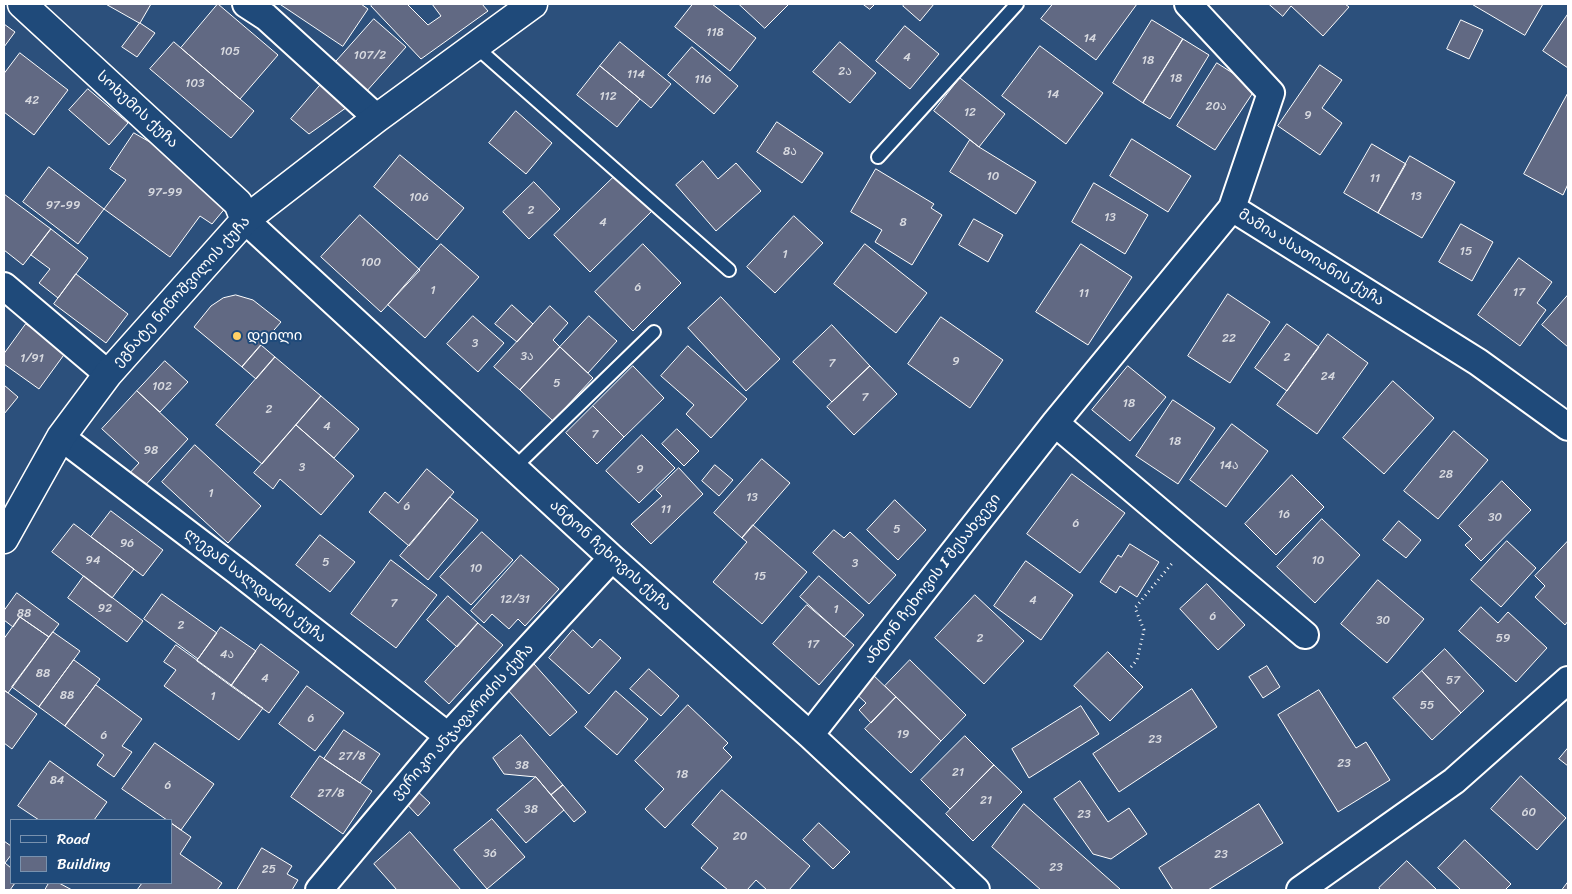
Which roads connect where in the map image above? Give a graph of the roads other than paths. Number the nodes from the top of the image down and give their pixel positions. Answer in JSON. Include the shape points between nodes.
{"nodes":[{"id":1,"x":22,"y":4,"type":"edge"},
{"id":2,"x":246,"y":4,"type":"edge"},
{"id":3,"x":533,"y":4,"type":"edge"},
{"id":4,"x":1018,"y":4,"type":"edge"},
{"id":5,"x":1188,"y":4,"type":"edge"},
{"id":6,"x":475,"y":46,"type":"junction"},
{"id":7,"x":377,"y":118,"type":"junction"},
{"id":8,"x":878,"y":157,"type":"dead end"},
{"id":9,"x":1232,"y":208,"type":"junction"},
{"id":10,"x":245,"y":220,"type":"junction"},
{"id":11,"x":729,"y":270,"type":"dead end"},
{"id":12,"x":4,"y":286,"type":"edge"},
{"id":13,"x":654,"y":332,"type":"dead end"},
{"id":14,"x":108,"y":374,"type":"junction"},
{"id":15,"x":1055,"y":423,"type":"junction"},
{"id":16,"x":1568,"y":427,"type":"edge"},
{"id":17,"x":61,"y":438,"type":"junction"},
{"id":18,"x":514,"y":468,"type":"junction"},
{"id":19,"x":4,"y":538,"type":"edge"},
{"id":20,"x":612,"y":558,"type":"junction"},
{"id":21,"x":1305,"y":635,"type":"dead end"},
{"id":22,"x":1568,"y":680,"type":"edge"},
{"id":23,"x":810,"y":734,"type":"junction"},
{"id":24,"x":448,"y":736,"type":"junction"},
{"id":25,"x":319,"y":890,"type":"edge"},
{"id":26,"x":976,"y":890,"type":"edge"},
{"id":27,"x":1300,"y":890,"type":"edge"}],
"edges":[{"from":1,"to":10,"type":"main road","name":"სოხუმის ქუჩა","via":[[238,203]]},
{"from":2,"to":7,"type":"street","via":[[266,17]]},
{"from":3,"to":6,"type":"main road","name":"ეგნატე ნინოშვილის ქუჩა"},
{"from":4,"to":8,"type":"lane"},
{"from":5,"to":9,"type":"street","name":"მამია ასათიანის ქუჩა","via":[[1271,93]]},
{"from":6,"to":7,"type":"main road","name":"ეგნატე ნინოშვილის ქუჩა"},
{"from":6,"to":11,"type":"lane"},
{"from":7,"to":10,"type":"main road","name":"ეგნატე ნინოშვილის ქუჩა"},
{"from":9,"to":15,"type":"street","name":"ანტონ ჩეხოვის I შესახვევი"},
{"from":9,"to":16,"type":"street","name":"მამია ასათიანის ქუჩა","via":[[1478,362]]},
{"from":10,"to":14,"type":"main road","name":"ეგნატე ნინოშვილის ქუჩა"},
{"from":10,"to":18,"type":"street","name":"ანტონ ჩეხოვის ქუჩა"},
{"from":12,"to":14,"type":"street"},
{"from":13,"to":18,"type":"lane"},
{"from":14,"to":17,"type":"main road","name":"ეგნატე ნინოშვილის ქუჩა"},
{"from":15,"to":21,"type":"street"},
{"from":15,"to":23,"type":"street","name":"ანტონ ჩეხოვის I შესახვევი"},
{"from":17,"to":19,"type":"main road","name":"ეგნატე ნინოშვილის ქუჩა"},
{"from":17,"to":24,"type":"street","name":"ლევან სალდაძის ქუჩა"},
{"from":18,"to":20,"type":"street","name":"ანტონ ჩეხოვის ქუჩა"},
{"from":20,"to":23,"type":"street","name":"ანტონ ჩეხოვის ქუჩა"},
{"from":20,"to":24,"type":"street","name":"ვერიკო ანჯაფარიძის ქუჩა"},
{"from":22,"to":27,"type":"street","via":[[1454,781]]},
{"from":23,"to":26,"type":"street","name":"ანტონ ჩეხოვის ქუჩა"},
{"from":24,"to":25,"type":"street","name":"ვერიკო ანჯაფარიძის ქუჩა"}]}
